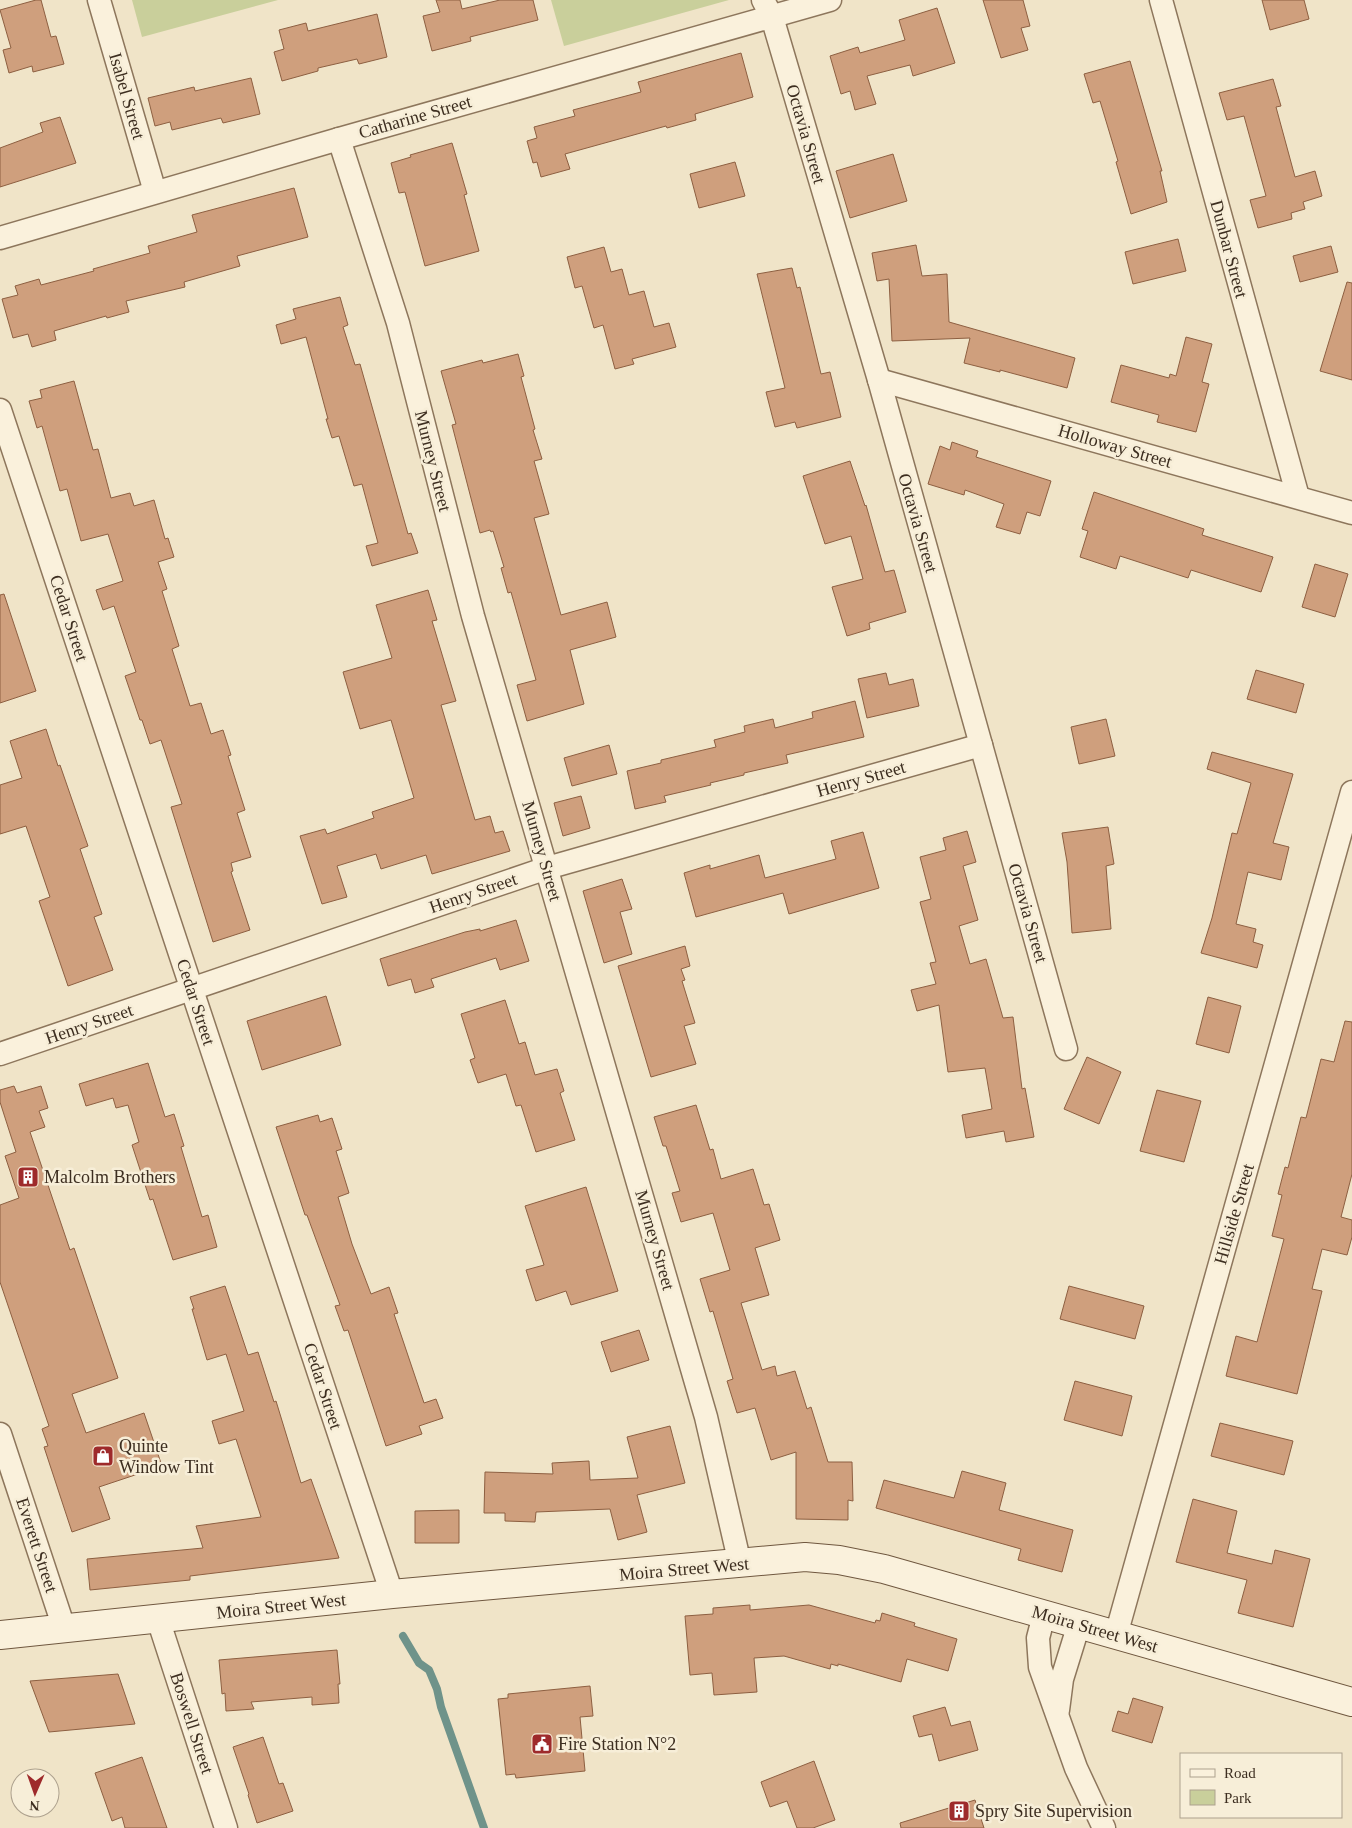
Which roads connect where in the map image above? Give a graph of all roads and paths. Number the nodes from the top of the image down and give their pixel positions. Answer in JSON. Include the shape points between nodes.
{"nodes":[{"id":1,"x":99,"y":0,"type":"edge"},
{"id":2,"x":830,"y":0,"type":"edge"},
{"id":3,"x":1161,"y":0,"type":"edge"},
{"id":4,"x":768,"y":9,"type":"edge"},
{"id":5,"x":339,"y":138,"type":"junction"},
{"id":6,"x":155,"y":192,"type":"junction"},
{"id":7,"x":0,"y":238,"type":"edge"},
{"id":8,"x":878,"y":380,"type":"junction"},
{"id":9,"x":0,"y":410,"type":"edge"},
{"id":10,"x":1298,"y":497,"type":"junction"},
{"id":11,"x":1352,"y":513,"type":"edge"},
{"id":12,"x":981,"y":746,"type":"junction"},
{"id":13,"x":1352,"y":792,"type":"edge"},
{"id":14,"x":547,"y":868,"type":"junction"},
{"id":15,"x":191,"y":989,"type":"junction"},
{"id":16,"x":1066,"y":1049,"type":"dead end"},
{"id":17,"x":0,"y":1054,"type":"edge"},
{"id":18,"x":0,"y":1434,"type":"edge"},
{"id":19,"x":740,"y":1564,"type":"junction"},
{"id":20,"x":392,"y":1594,"type":"junction"},
{"id":21,"x":1044,"y":1614,"type":"junction"},
{"id":22,"x":158,"y":1619,"type":"junction"},
{"id":23,"x":1079,"y":1624,"type":"junction"},
{"id":24,"x":64,"y":1628,"type":"junction"},
{"id":25,"x":0,"y":1635,"type":"edge"},
{"id":26,"x":1116,"y":1635,"type":"junction"},
{"id":27,"x":1352,"y":1702,"type":"edge"},
{"id":28,"x":1057,"y":1713,"type":"junction"},
{"id":29,"x":226,"y":1828,"type":"edge"},
{"id":30,"x":1104,"y":1828,"type":"edge"}],
"edges":[{"from":1,"to":6,"type":"street","name":"Isabel Street"},
{"from":2,"to":4,"type":"street","name":"Catharine Street"},
{"from":3,"to":10,"type":"street","name":"Dunbar Street"},
{"from":4,"to":5,"type":"street","name":"Catharine Street"},
{"from":4,"to":8,"type":"street","name":"Octavia Street"},
{"from":5,"to":6,"type":"street","name":"Catharine Street"},
{"from":5,"to":14,"type":"street","name":"Murney Street","via":[[398,323],[473,616]]},
{"from":6,"to":7,"type":"street","name":"Catharine Street"},
{"from":8,"to":10,"type":"street","name":"Holloway Street"},
{"from":8,"to":12,"type":"street","name":"Octavia Street"},
{"from":9,"to":15,"type":"street","name":"Cedar Street"},
{"from":10,"to":11,"type":"street","name":"Holloway Street"},
{"from":12,"to":14,"type":"street","name":"Henry Street"},
{"from":12,"to":16,"type":"street","name":"Octavia Street"},
{"from":13,"to":26,"type":"street","name":"Hillside Street"},
{"from":14,"to":15,"type":"street","name":"Henry Street"},
{"from":14,"to":19,"type":"street","name":"Murney Street","via":[[706,1416]]},
{"from":15,"to":17,"type":"street","name":"Henry Street"},
{"from":15,"to":20,"type":"street","name":"Cedar Street"},
{"from":18,"to":24,"type":"street","name":"Everett Street"},
{"from":19,"to":20,"type":"main road","name":"Moira Street West"},
{"from":19,"to":21,"type":"main road","name":"Moira Street West","via":[[805,1558],[838,1560],[884,1569]]},
{"from":20,"to":22,"type":"main road","name":"Moira Street West"},
{"from":21,"to":23,"type":"main road","name":"Moira Street West"},
{"from":21,"to":28,"type":"street","via":[[1038,1638],[1040,1667]]},
{"from":22,"to":24,"type":"main road","name":"Moira Street West"},
{"from":22,"to":29,"type":"street","name":"Boswell Street"},
{"from":23,"to":26,"type":"main road","name":"Moira Street West"},
{"from":23,"to":28,"type":"street","via":[[1062,1679]]},
{"from":24,"to":25,"type":"main road","name":"Moira Street West"},
{"from":26,"to":27,"type":"main road","name":"Moira Street West"},
{"from":28,"to":30,"type":"street","via":[[1076,1768]]}]}
